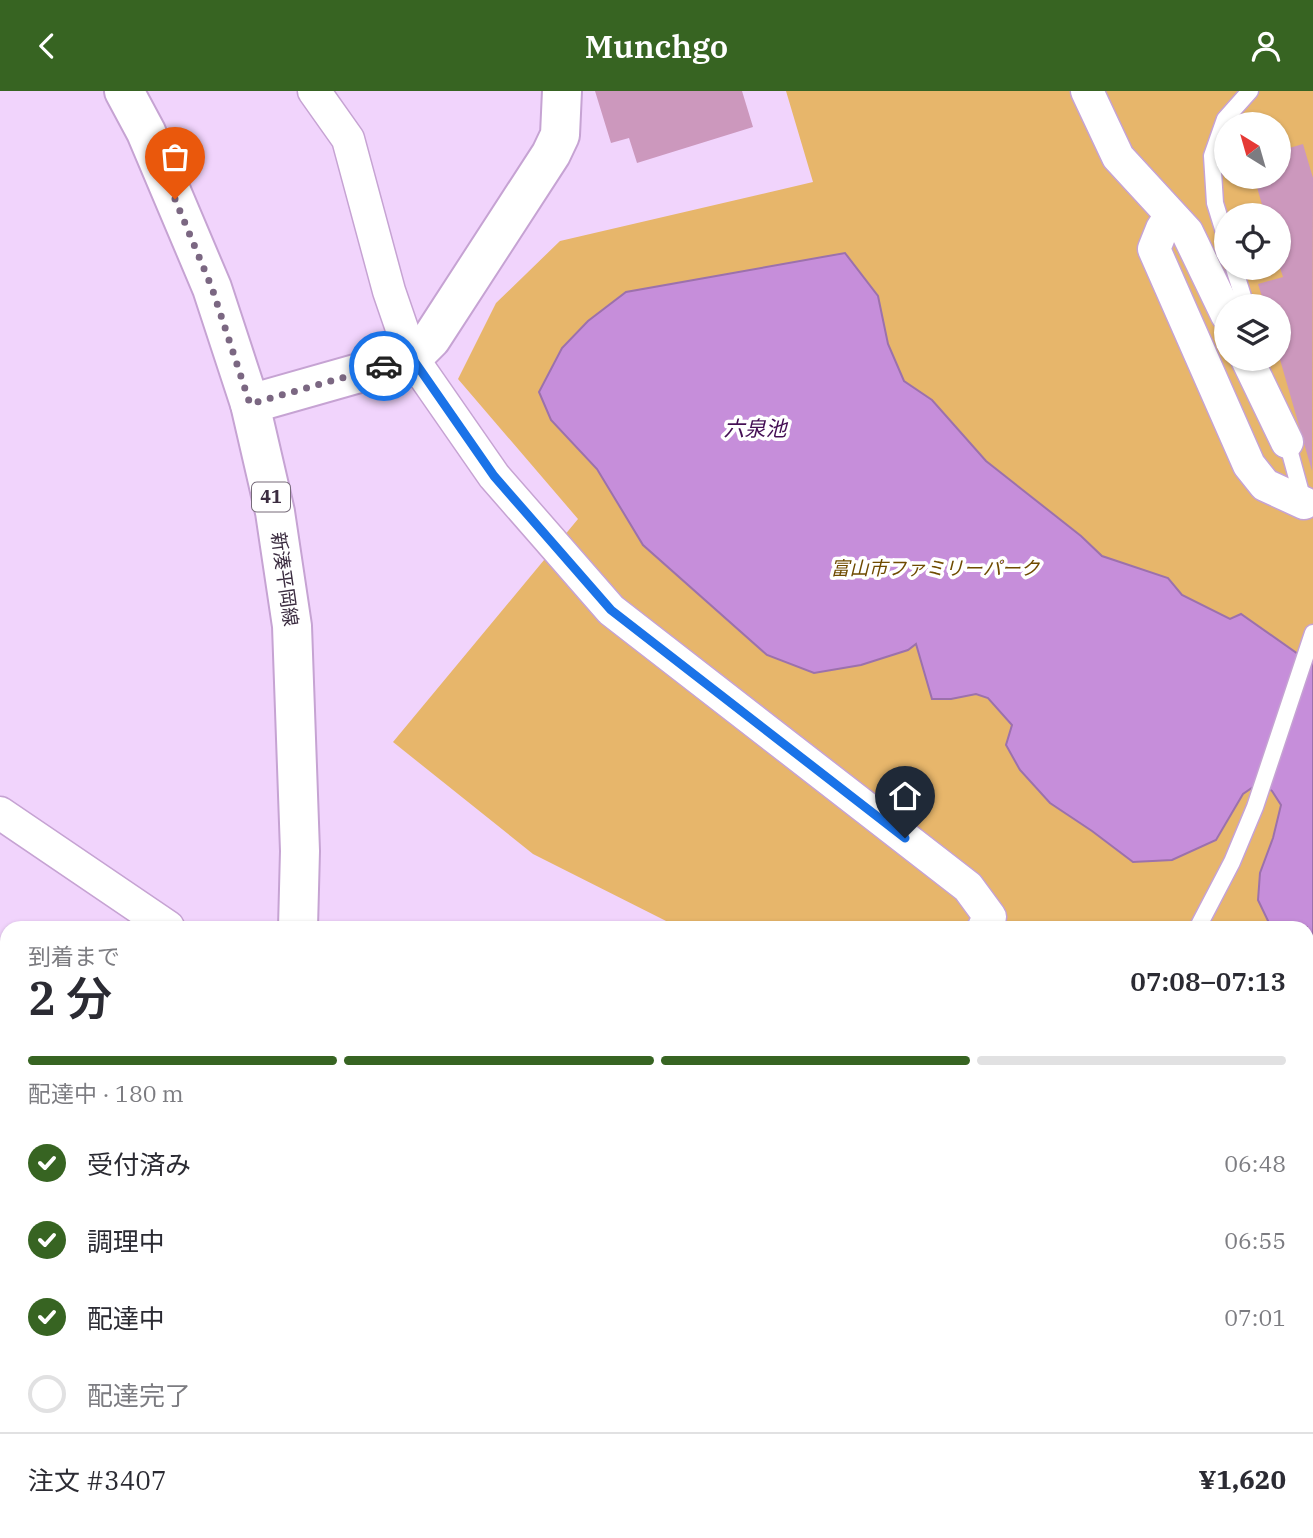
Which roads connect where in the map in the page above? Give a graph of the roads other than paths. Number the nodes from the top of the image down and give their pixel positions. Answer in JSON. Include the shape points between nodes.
{"nodes":[{"id":1,"x":124,"y":91,"type":"edge"},
{"id":2,"x":314,"y":91,"type":"edge"},
{"id":3,"x":562,"y":91,"type":"edge"},
{"id":4,"x":1087,"y":91,"type":"edge"},
{"id":5,"x":1250,"y":91,"type":"edge"},
{"id":6,"x":1215,"y":203,"type":"edge"},
{"id":7,"x":1171,"y":215,"type":"junction"},
{"id":8,"x":1217,"y":294,"type":"edge"},
{"id":9,"x":412,"y":358,"type":"junction"},
{"id":10,"x":1253,"y":371,"type":"edge"},
{"id":11,"x":1266,"y":371,"type":"edge"},
{"id":12,"x":250,"y":404,"type":"junction"},
{"id":13,"x":1287,"y":442,"type":"junction"},
{"id":14,"x":1309,"y":508,"type":"edge"},
{"id":15,"x":1313,"y":633,"type":"edge"},
{"id":16,"x":0,"y":813,"type":"edge"},
{"id":17,"x":159,"y":921,"type":"edge"},
{"id":18,"x":298,"y":921,"type":"edge"},
{"id":19,"x":988,"y":921,"type":"edge"},
{"id":20,"x":1201,"y":921,"type":"edge"}],
"edges":[{"from":1,"to":12,"type":"main road","name":"新湊平岡線","number":"41","via":[[212,288]]},
{"from":2,"to":9,"type":"street","via":[[348,139]]},
{"from":3,"to":9,"type":"main road","via":[[560,135],[551,154],[431,339]]},
{"from":4,"to":7,"type":"street","via":[[1118,157]]},
{"from":5,"to":6,"type":"lane","via":[[1225,119],[1212,156]]},
{"from":7,"to":8,"type":"street","via":[[1187,232]]},
{"from":7,"to":14,"type":"street","via":[[1154,249],[1250,465],[1265,485]]},
{"from":9,"to":12,"type":"main road"},
{"from":9,"to":19,"type":"street","via":[[494,476],[611,610],[968,887],[990,916]]},
{"from":10,"to":13,"type":"street"},
{"from":11,"to":13,"type":"lane"},
{"from":12,"to":18,"type":"main road","name":"新湊平岡線","number":"41","via":[[275,512],[292,626]]},
{"from":13,"to":14,"type":"lane"},
{"from":15,"to":20,"type":"lane","via":[[1255,807]]},
{"from":16,"to":17,"type":"street"}]}
